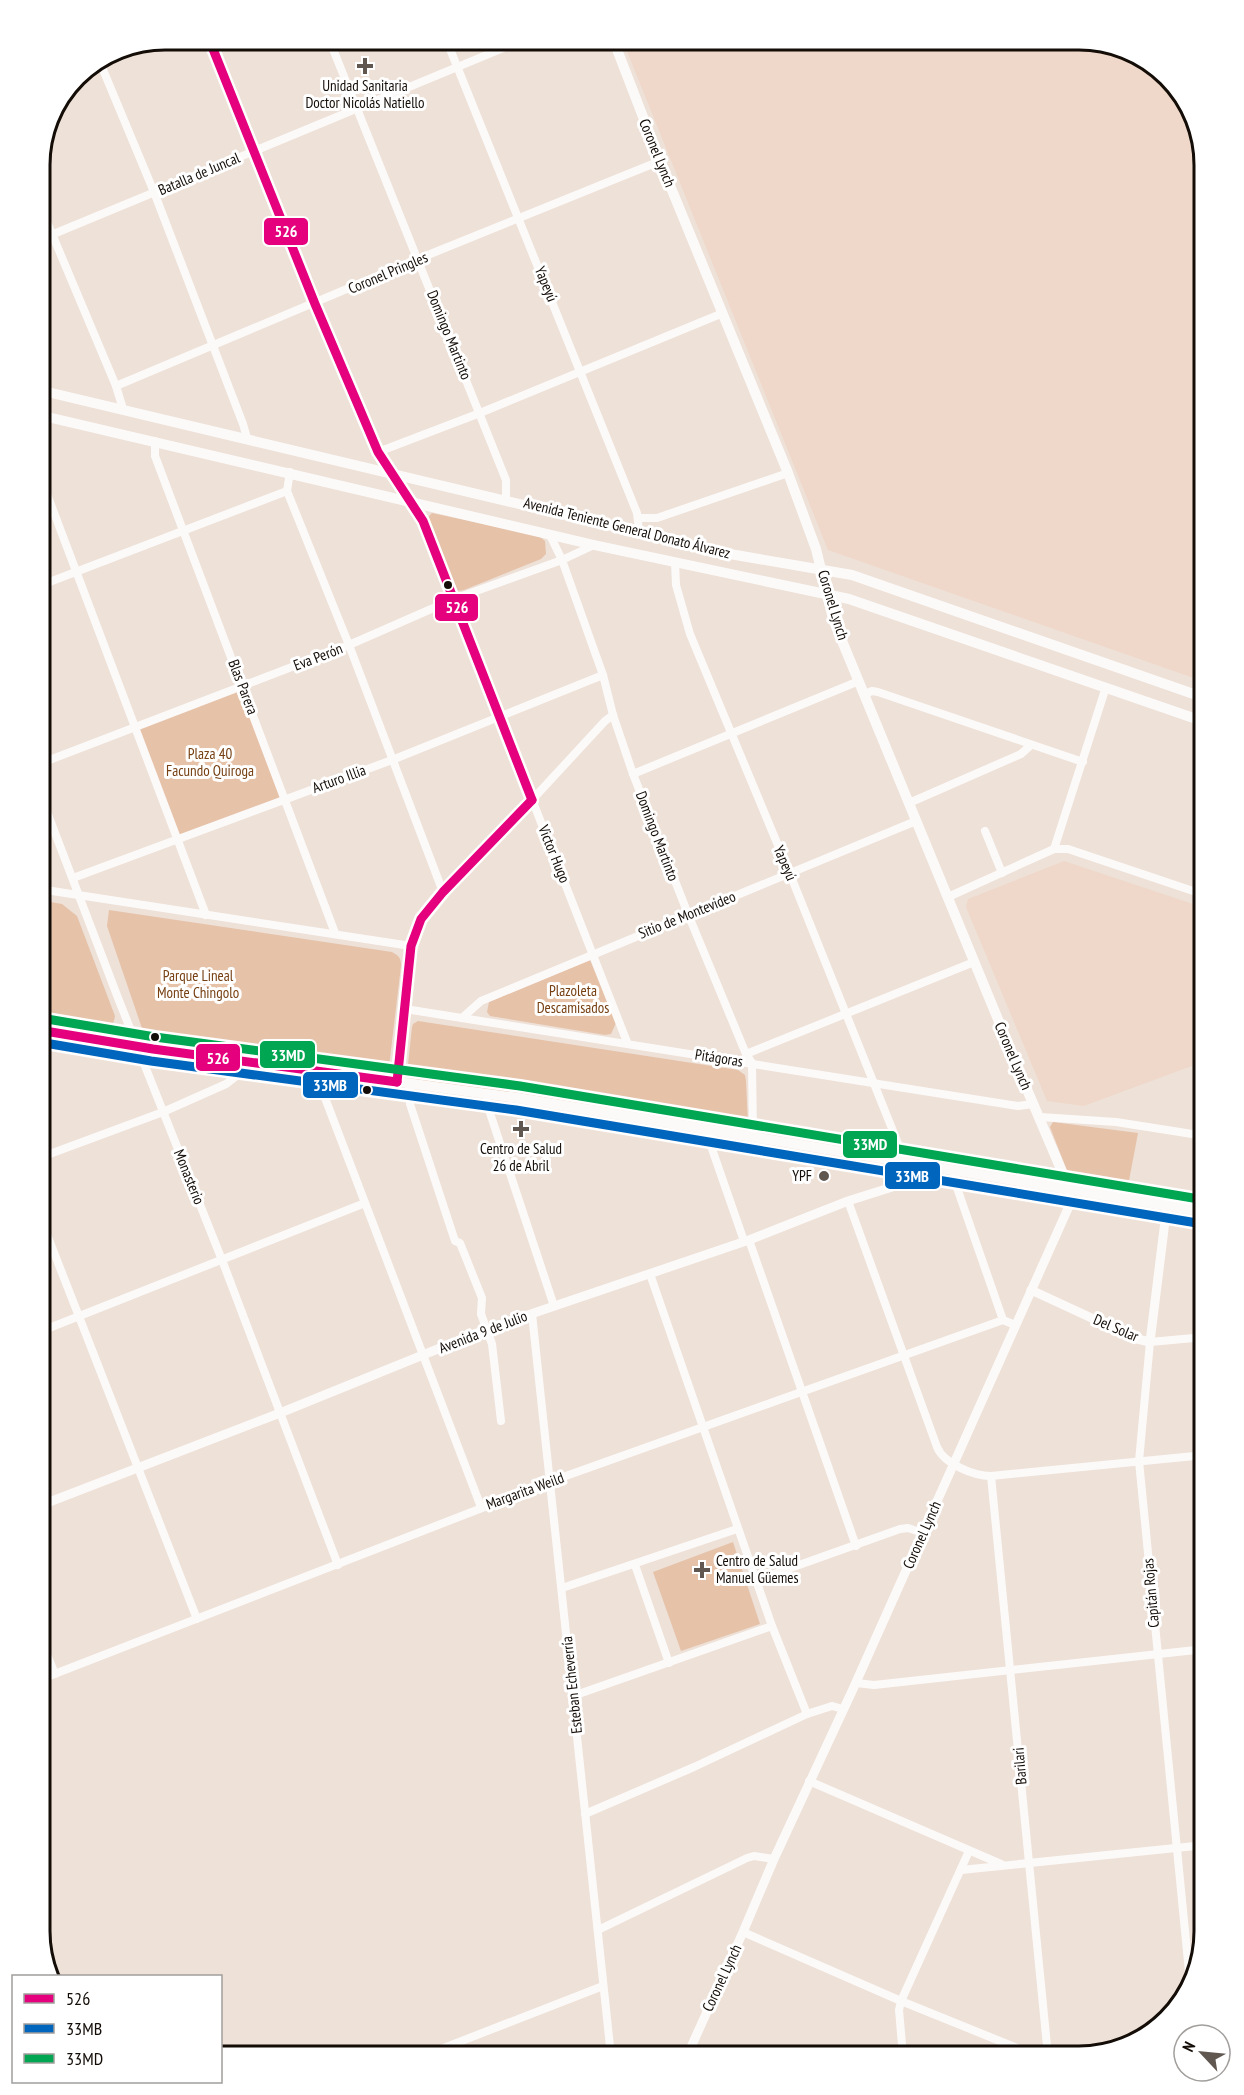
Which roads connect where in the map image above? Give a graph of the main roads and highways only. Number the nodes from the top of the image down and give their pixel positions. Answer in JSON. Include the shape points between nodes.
{"nodes":[{"id":1,"x":617,"y":50,"type":"edge"},
{"id":2,"x":50,"y":392,"type":"edge"},
{"id":3,"x":50,"y":417,"type":"edge"},
{"id":4,"x":822,"y":571,"type":"junction"},
{"id":5,"x":827,"y":594,"type":"junction"},
{"id":6,"x":1194,"y":694,"type":"edge"},
{"id":7,"x":1194,"y":718,"type":"edge"},
{"id":8,"x":50,"y":1032,"type":"edge"},
{"id":9,"x":1069,"y":1188,"type":"junction"},
{"id":10,"x":1194,"y":1210,"type":"edge"}],
"edges":[{"from":1,"to":4,"type":"main road","name":"Coronel Lynch","via":[[788,473]]},
{"from":2,"to":4,"type":"main road","name":"Avenida Teniente General Donato Álvarez","via":[[730,554]]},
{"from":3,"to":5,"type":"main road","name":"Avenida Teniente General Donato Álvarez","via":[[594,545]]},
{"from":4,"to":5,"type":"main road","name":"Coronel Lynch"},
{"from":4,"to":6,"type":"main road","name":"Avenida Teniente General Donato Álvarez","via":[[852,575]]},
{"from":5,"to":7,"type":"main road","name":"Avenida Teniente General Donato Álvarez","via":[[869,605]]},
{"from":5,"to":9,"type":"main road","name":"Coronel Lynch","via":[[833,619]]},
{"from":8,"to":9,"type":"main road","via":[[487,1094]]},
{"from":9,"to":10,"type":"main road"}]}
